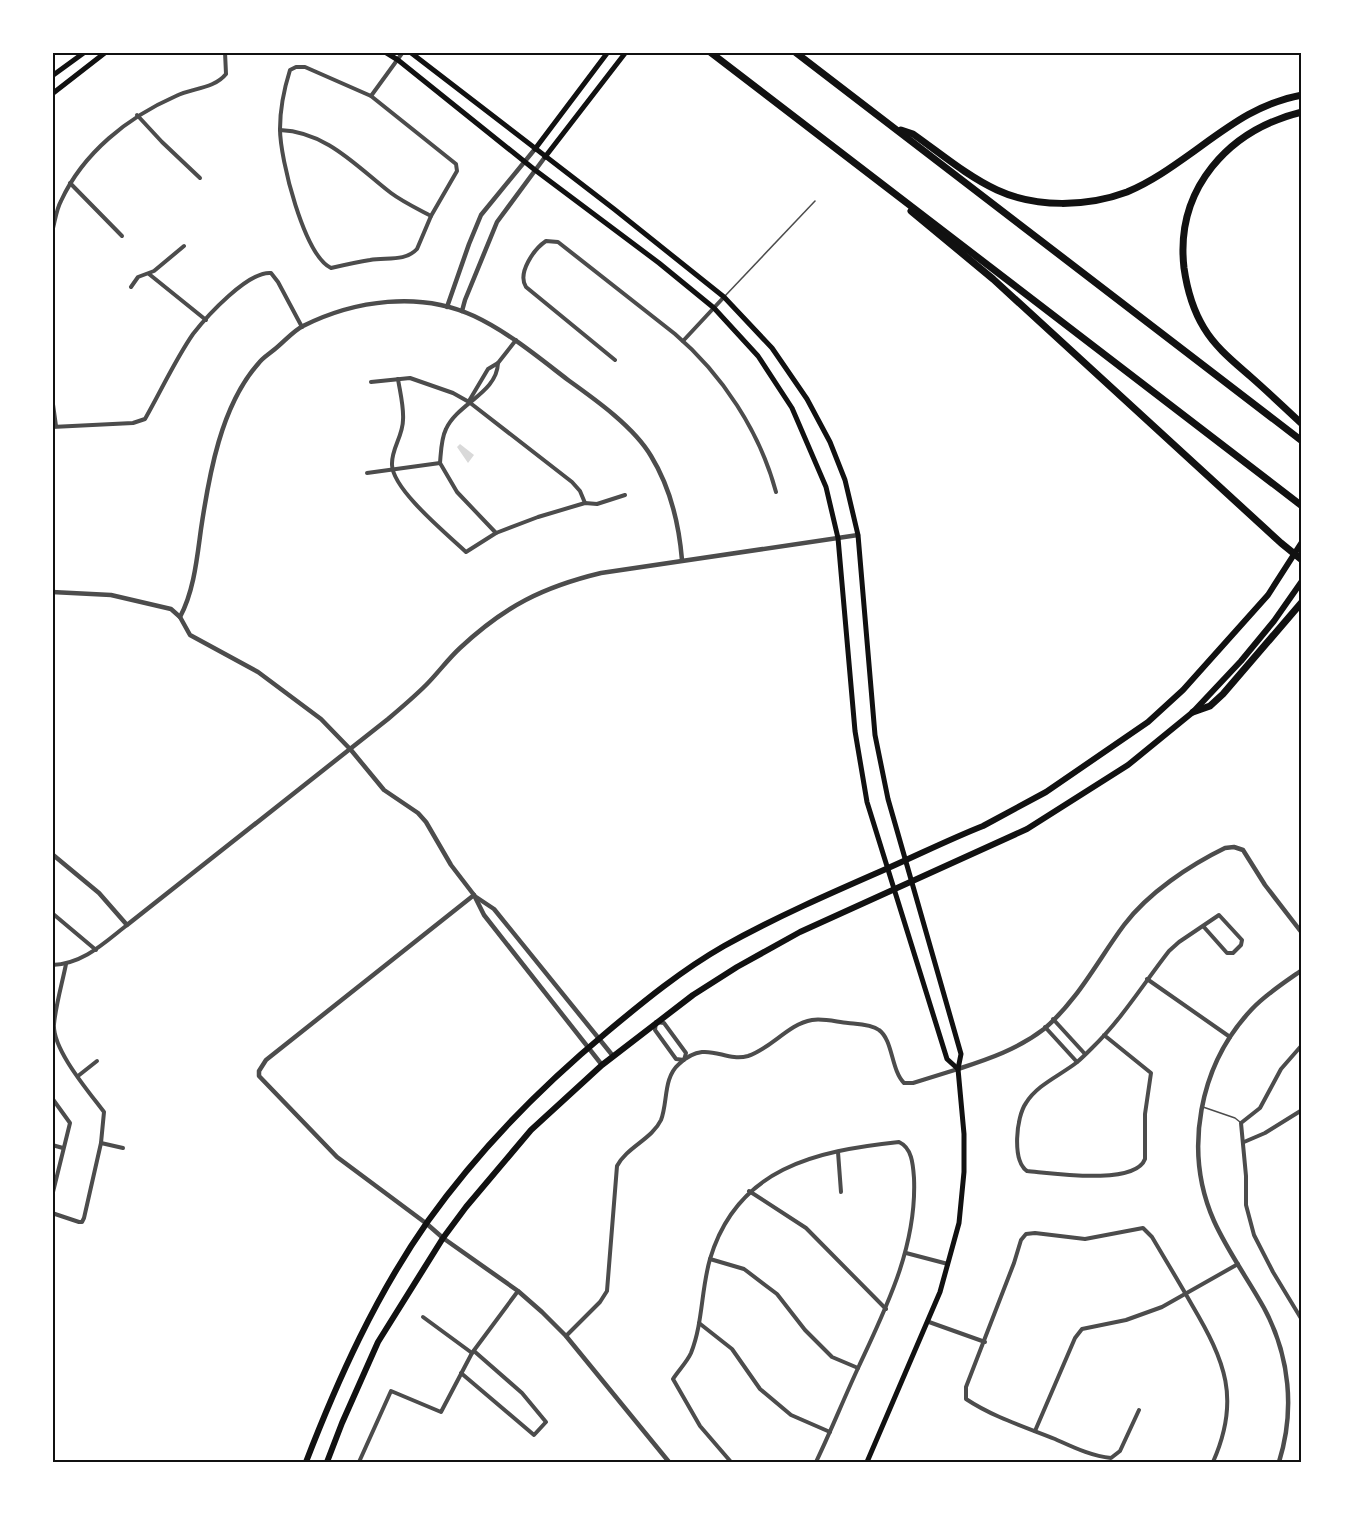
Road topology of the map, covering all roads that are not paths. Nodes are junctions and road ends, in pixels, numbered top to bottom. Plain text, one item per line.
1 (85, 52) edge
2 (225, 52) edge
3 (385, 52) edge
4 (403, 52) edge
5 (410, 52) edge
6 (608, 52) edge
7 (626, 52) edge
8 (710, 52) edge
9 (795, 52) edge
10 (105, 53) edge
11 (398, 60) junction
12 (52, 76) edge
13 (52, 94) edge
14 (1302, 95) edge
15 (371, 96) junction
16 (1302, 112) edge
17 (138, 115) junction
18 (893, 127) junction
19 (280, 130) junction
20 (535, 149) junction
21 (545, 157) junction
22 (525, 161) junction
23 (535, 170) junction
24 (200, 178) dead end
25 (70, 183) junction
26 (901, 197) junction
27 (815, 201) dead end
28 (431, 216) junction
29 (52, 232) edge
30 (122, 236) dead end
31 (184, 246) dead end
32 (149, 274) junction
33 (131, 286) dead end
34 (724, 297) junction
35 (447, 307) junction
36 (714, 308) junction
37 (462, 311) junction
38 (206, 320) junction
39 (302, 327) junction
40 (516, 340) junction
41 (683, 340) junction
42 (615, 360) dead end
43 (498, 363) junction
44 (398, 379) junction
45 (371, 382) dead end
46 (52, 397) edge
47 (469, 402) junction
48 (1302, 424) edge
49 (54, 427) edge
50 (1302, 441) edge
51 (440, 463) junction
52 (393, 469) junction
53 (367, 473) dead end
54 (776, 492) dead end
55 (626, 495) dead end
56 (585, 503) junction
57 (1302, 506) edge
58 (496, 534) junction
59 (858, 535) junction
60 (838, 538) junction
61 (1302, 542) edge
62 (1295, 551) junction
63 (682, 560) junction
64 (1302, 560) edge
65 (1302, 581) edge
66 (52, 592) edge
67 (1302, 602) edge
68 (180, 617) junction
69 (1193, 712) junction
70 (351, 750) junction
71 (52, 854) edge
72 (906, 860) junction
73 (887, 868) junction
74 (912, 881) junction
75 (894, 888) junction
76 (474, 895) junction
77 (52, 913) edge
78 (127, 925) junction
79 (1203, 926) junction
80 (1302, 933) edge
81 (96, 950) junction
82 (66, 964) junction
83 (52, 965) edge
84 (1302, 970) edge
85 (1147, 979) junction
86 (1053, 1019) junction
87 (656, 1022) junction
88 (1046, 1027) junction
89 (1104, 1035) junction
90 (1230, 1037) junction
91 (598, 1039) junction
92 (1302, 1045) edge
93 (589, 1047) junction
94 (1085, 1054) junction
95 (613, 1056) junction
96 (684, 1060) junction
97 (98, 1061) dead end
98 (1077, 1062) junction
99 (602, 1065) junction
100 (958, 1069) junction
101 (78, 1076) junction
102 (52, 1098) edge
103 (1202, 1106) junction
104 (1302, 1110) edge
105 (1241, 1123) junction
106 (1244, 1142) junction
107 (101, 1143) junction
108 (52, 1145) edge
109 (63, 1148) junction
110 (123, 1148) dead end
111 (838, 1152) junction
112 (54, 1182) edge
113 (749, 1191) junction
114 (841, 1192) dead end
115 (52, 1196) edge
116 (52, 1214) edge
117 (427, 1224) junction
118 (443, 1238) junction
119 (906, 1253) junction
120 (710, 1259) junction
121 (949, 1264) junction
122 (1238, 1264) junction
123 (518, 1291) junction
124 (1186, 1295) junction
125 (886, 1309) junction
126 (423, 1317) dead end
127 (1302, 1320) edge
128 (929, 1322) junction
129 (699, 1323) junction
130 (566, 1336) junction
131 (985, 1342) junction
132 (473, 1352) junction
133 (858, 1368) junction
134 (461, 1373) junction
135 (1139, 1410) dead end
136 (1035, 1431) junction
137 (830, 1432) junction
138 (306, 1462) edge
139 (327, 1462) edge
140 (359, 1462) edge
141 (669, 1462) edge
142 (731, 1462) edge
143 (816, 1462) edge
144 (867, 1462) edge
145 (1213, 1462) edge
146 (1280, 1462) edge

1 - 12 main road
2 - 17 street
3 - 11 main road
4 - 11 street
5 - 20 main road
6 - 20 main road
7 - 21 main road
8 - 26 highway
9 - 18 highway
10 - 13 main road
11 - 15 street
11 - 22 main road
14 - 18 highway
15 - 19 street
15 - 28 street
16 - 48 highway
17 - 24 street
17 - 25 street
18 - 50 highway
19 - 28 street
19 - 28 street
20 - 21 main road
20 - 22 street
21 - 23 street
21 - 34 main road
22 - 23 main road
22 - 35 street
23 - 36 main road
23 - 37 street
25 - 29 street
25 - 30 street
26 - 57 highway
26 - 62 highway
27 - 34 lane
31 - 32 street
32 - 33 street
32 - 38 street
34 - 36 street
34 - 59 main road
35 - 37 street
35 - 39 street
36 - 41 street
36 - 60 main road
37 - 40 street
38 - 39 street
38 - 49 street
39 - 68 street
40 - 43 street
40 - 63 street
41 - 42 street
41 - 54 street
43 - 47 street
43 - 47 street
44 - 45 street
44 - 47 street
44 - 52 street
46 - 49 street
47 - 51 street
47 - 56 street
51 - 52 street
51 - 58 street
52 - 53 street
52 - 58 street
55 - 56 street
56 - 58 street
59 - 60 street
59 - 72 main road
60 - 63 street
60 - 73 main road
61 - 62 main road
62 - 64 highway
62 - 72 main road
63 - 70 street
65 - 69 main road
66 - 68 street
67 - 69 highway
68 - 70 street
69 - 74 main road
70 - 76 street
70 - 78 street
71 - 78 street
72 - 73 main road
72 - 74 main road
73 - 75 main road
73 - 91 main road
74 - 75 main road
74 - 100 main road
75 - 87 main road
75 - 100 main road
76 - 91 street
76 - 93 street
76 - 117 street
77 - 81 street
78 - 81 street
79 - 79 street
79 - 85 street
80 - 86 street
81 - 82 street
82 - 83 street
82 - 101 street
84 - 90 street
85 - 89 street
85 - 90 street
86 - 88 street
86 - 94 street
87 - 95 main road
87 - 96 street
87 - 96 street
88 - 98 street
88 - 100 street
89 - 94 street
89 - 98 street
90 - 103 street
91 - 93 main road
91 - 95 street
92 - 105 street
93 - 99 street
93 - 117 main road
94 - 98 street
95 - 99 main road
96 - 100 street
96 - 130 street
97 - 101 street
99 - 118 main road
100 - 121 main road
101 - 107 street
102 - 109 street
103 - 105 lane
103 - 122 street
104 - 106 street
105 - 106 street
106 - 127 street
107 - 110 street
107 - 116 street
108 - 109 street
109 - 112 street
111 - 113 street
111 - 114 street
111 - 119 street
112 - 115 street
113 - 120 street
113 - 125 street
117 - 118 street
117 - 138 main road
118 - 123 street
118 - 139 main road
119 - 121 street
119 - 125 street
120 - 129 street
120 - 133 street
121 - 128 main road
122 - 124 street
122 - 146 street
123 - 130 street
123 - 132 street
124 - 131 street
124 - 136 street
124 - 145 street
125 - 133 street
126 - 132 street
128 - 131 street
128 - 144 main road
129 - 137 street
129 - 142 street
130 - 141 street
131 - 136 street
132 - 134 street
132 - 134 street
133 - 137 street
134 - 140 street
135 - 136 street
137 - 143 street

